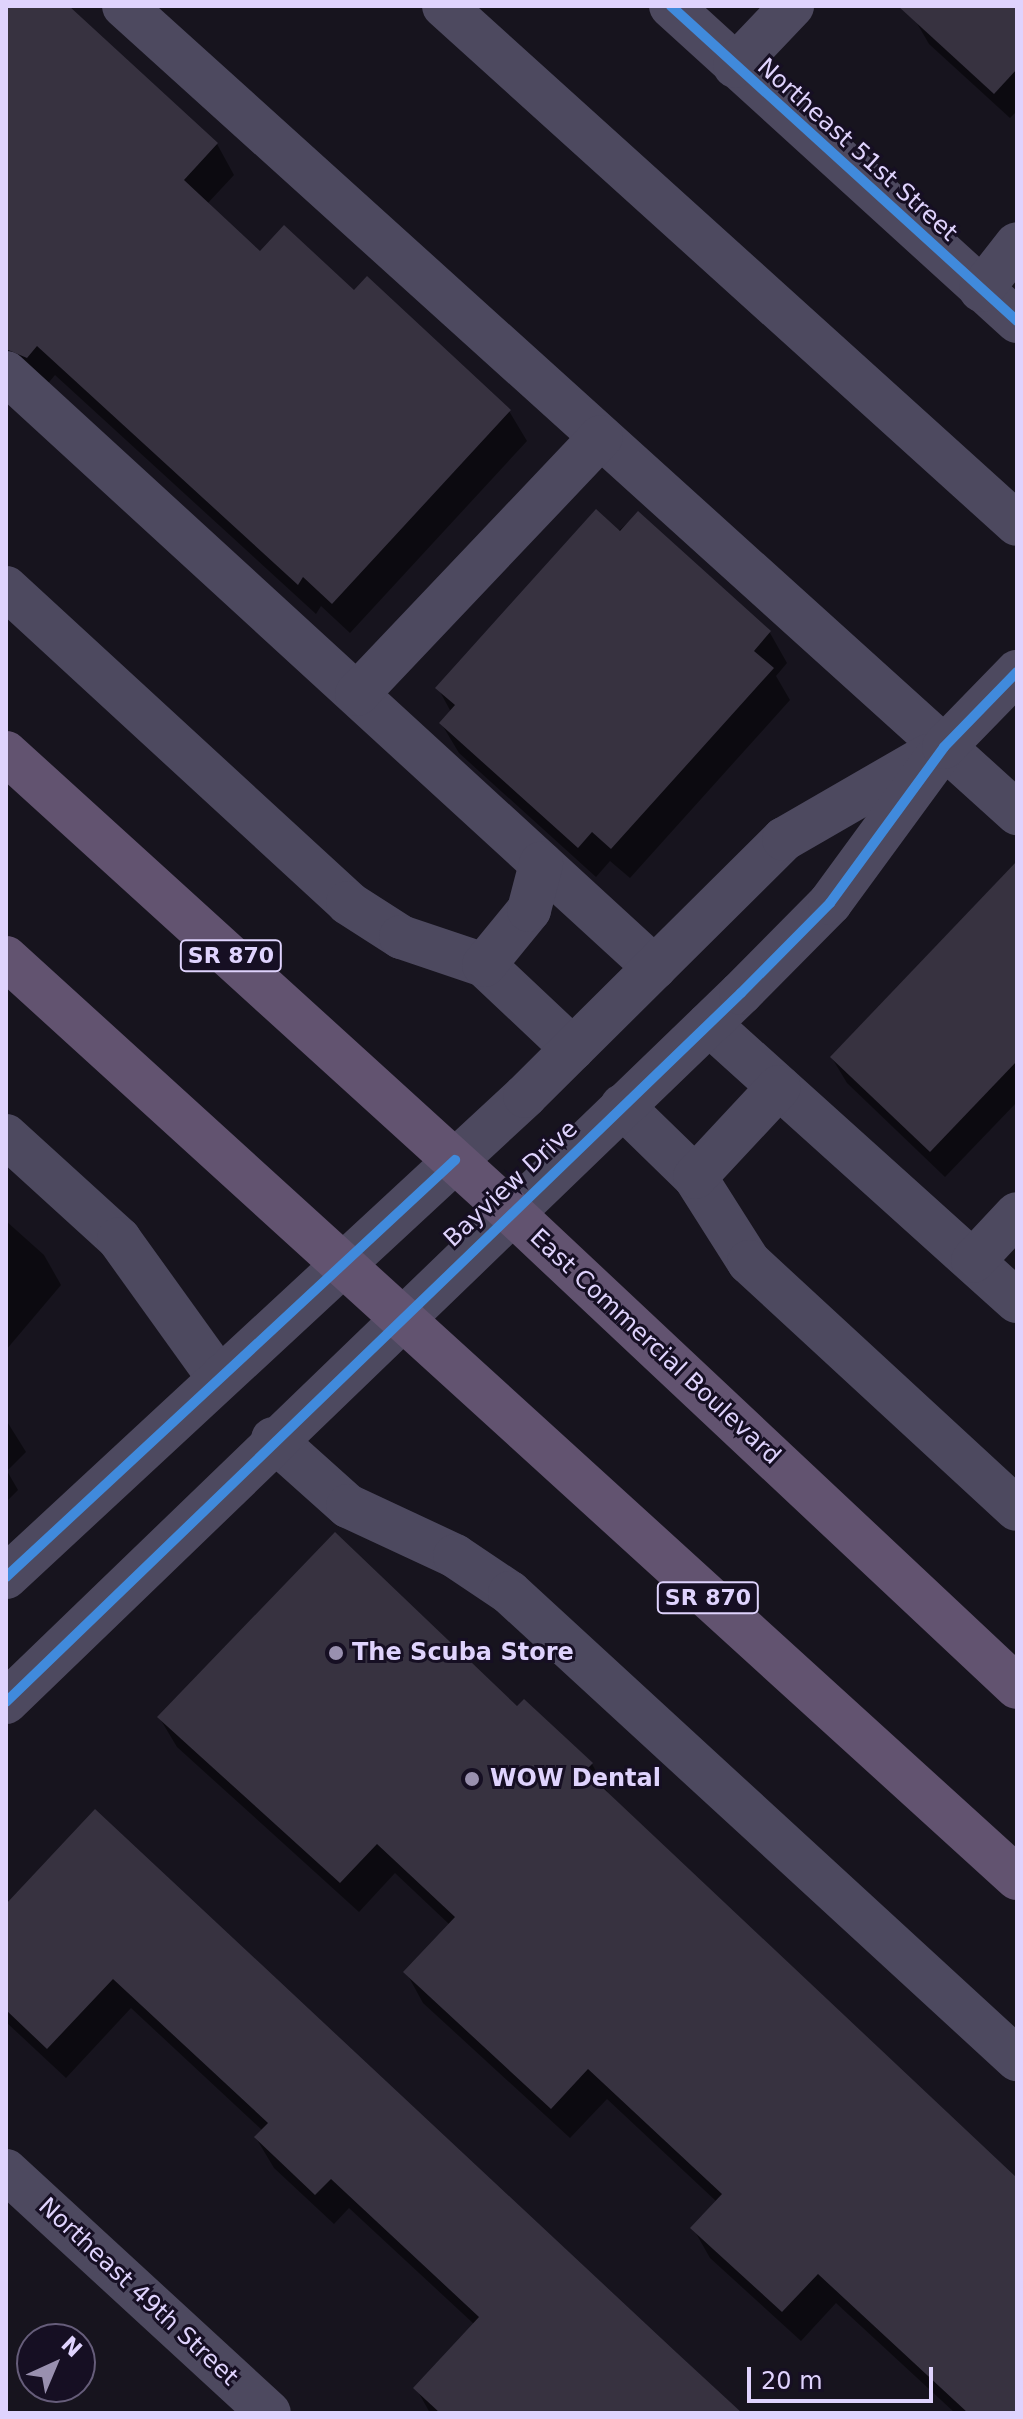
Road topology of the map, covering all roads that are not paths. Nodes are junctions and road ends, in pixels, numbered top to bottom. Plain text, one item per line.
1 (124, 6) edge
2 (444, 6) edge
3 (671, 6) edge
4 (792, 6) edge
5 (735, 66) junction
6 (1017, 244) edge
7 (981, 290) junction
8 (1017, 321) edge
9 (6, 373) edge
10 (601, 437) junction
11 (1017, 524) edge
12 (6, 588) edge
13 (1017, 672) edge
14 (357, 694) junction
15 (944, 747) junction
16 (6, 753) edge
17 (1017, 813) edge
18 (541, 864) junction
19 (6, 958) edge
20 (484, 965) junction
21 (655, 968) junction
22 (709, 1024) junction
23 (573, 1049) junction
24 (779, 1087) junction
25 (622, 1106) junction
26 (6, 1136) edge
27 (455, 1160) junction
28 (695, 1177) junction
29 (511, 1212) junction
30 (1017, 1214) edge
31 (973, 1261) junction
32 (341, 1265) junction
33 (1017, 1301) edge
34 (399, 1317) junction
35 (219, 1378) junction
36 (273, 1439) junction
37 (1017, 1509) edge
38 (6, 1577) edge
39 (1017, 1687) edge
40 (6, 1702) edge
41 (1017, 1878) edge
42 (1017, 2059) edge
43 (6, 2171) edge
44 (269, 2413) edge

1 - 10 street
2 - 11 street
3 - 5 street, Northeast 51st Street
4 - 5 street
5 - 7 street, Northeast 51st Street
6 - 7 street
7 - 8 street, Northeast 51st Street
9 - 14 street
10 - 14 street
10 - 15 street
12 - 20 street
13 - 15 street, Bayview Drive
14 - 18 street
15 - 17 street
15 - 21 street, Bayview Drive
15 - 22 street, Bayview Drive
16 - 27 main road, East Commercial Boulevard / SR 870
18 - 20 street
18 - 21 street
19 - 32 main road, SR 870
20 - 23 street
21 - 23 street, Bayview Drive
22 - 24 street
22 - 25 street, Bayview Drive
23 - 27 street, Bayview Drive
24 - 28 street
24 - 31 street
25 - 28 street
25 - 29 street, Bayview Drive
26 - 35 street
27 - 29 main road, East Commercial Boulevard / SR 870
27 - 32 street, Bayview Drive
28 - 37 street
29 - 34 street, Bayview Drive
29 - 39 main road, East Commercial Boulevard / SR 870
30 - 31 street
31 - 33 street
32 - 34 main road, SR 870
32 - 35 street, Bayview Drive
34 - 36 street, Bayview Drive
34 - 41 main road, SR 870
35 - 38 street, Bayview Drive
36 - 40 street, Bayview Drive
36 - 42 street
43 - 44 street, Northeast 49th Street

